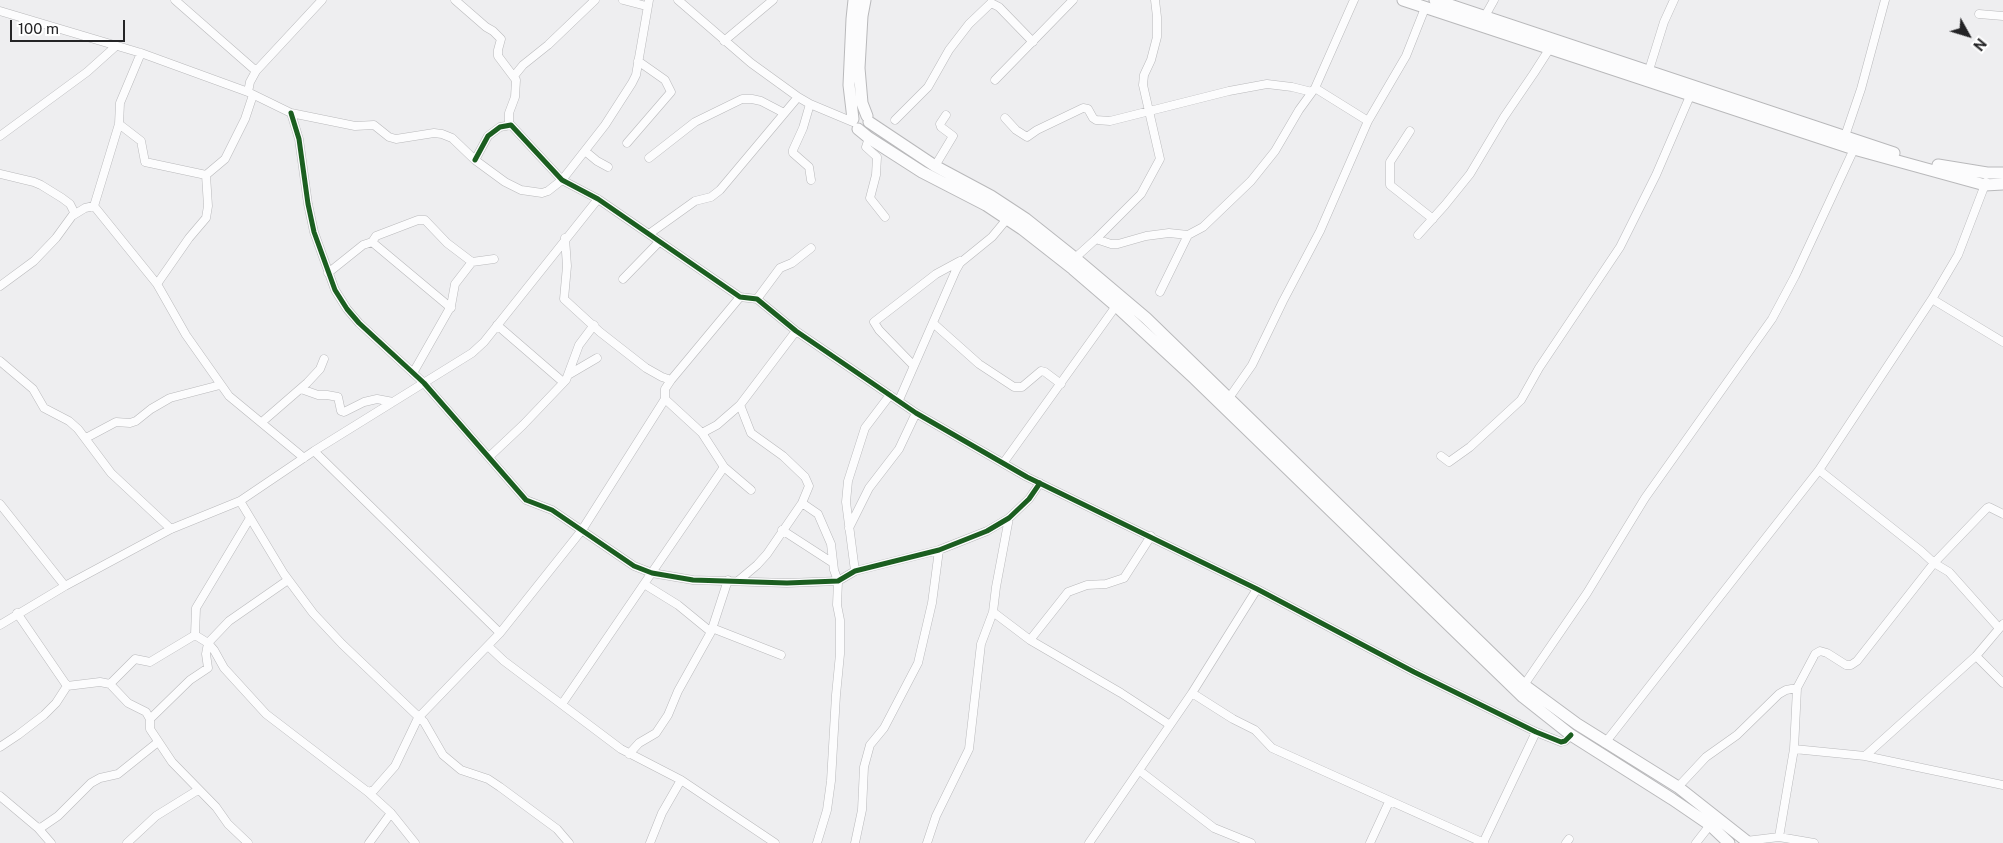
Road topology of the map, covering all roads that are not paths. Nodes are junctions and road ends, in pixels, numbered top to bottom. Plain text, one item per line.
1 (175, 0) edge
2 (322, 0) edge
3 (455, 0) edge
4 (595, 0) edge
5 (623, 0) edge
6 (678, 0) edge
7 (773, 0) edge
8 (854, 0) edge
9 (865, 0) edge
10 (1073, 0) edge
11 (1155, 0) edge
12 (1354, 0) edge
13 (1403, 0) edge
14 (1435, 0) edge
15 (1494, 0) edge
16 (1674, 0) edge
17 (1885, 0) edge
18 (648, 3) edge
19 (184, 4) edge
20 (1425, 8) junction
21 (0, 11) edge
22 (1979, 14) dead end
23 (1485, 16) junction
24 (2003, 16) edge
25 (724, 41) junction
26 (1033, 42) junction
27 (116, 46) junction
28 (1550, 48) junction
29 (141, 53) junction
30 (638, 61) junction
31 (1649, 70) junction
32 (256, 72) junction
33 (514, 76) junction
34 (995, 80) dead end
35 (1314, 90) junction
36 (251, 93) junction
37 (1690, 96) junction
38 (798, 97) junction
39 (810, 104) junction
40 (1149, 110) junction
41 (291, 113) junction
42 (784, 113) junction
43 (946, 115) dead end
44 (1005, 118) dead end
45 (868, 119) junction
46 (895, 120) dead end
47 (1368, 120) junction
48 (854, 123) junction
49 (119, 124) junction
50 (509, 124) junction
51 (1410, 131) dead end
52 (0, 136) edge
53 (1845, 136) junction
54 (869, 138) junction
55 (627, 143) dead end
56 (1854, 149) junction
57 (585, 151) junction
58 (649, 158) dead end
59 (475, 160) junction
60 (935, 166) junction
61 (608, 167) dead end
62 (2003, 173) edge
63 (0, 174) edge
64 (206, 175) junction
65 (1986, 179) junction
66 (562, 180) junction
67 (811, 180) dead end
68 (2003, 184) edge
69 (598, 199) junction
70 (70, 204) junction
71 (94, 206) junction
72 (85, 208) junction
73 (75, 214) junction
74 (885, 217) dead end
75 (1007, 219) junction
76 (1432, 219) junction
77 (648, 234) junction
78 (1188, 235) junction
79 (1418, 235) dead end
80 (565, 238) junction
81 (1096, 239) junction
82 (372, 242) junction
83 (659, 242) junction
84 (812, 248) dead end
85 (1075, 258) junction
86 (494, 259) dead end
87 (472, 262) junction
88 (960, 263) junction
89 (328, 273) junction
90 (624, 279) dead end
91 (158, 284) junction
92 (0, 286) edge
93 (1160, 292) dead end
94 (740, 297) junction
95 (1932, 299) junction
96 (757, 300) junction
97 (1116, 306) junction
98 (451, 308) junction
99 (933, 323) junction
100 (497, 325) junction
101 (594, 325) junction
102 (796, 331) junction
103 (2003, 342) edge
104 (597, 358) dead end
105 (324, 359) dead end
106 (0, 361) edge
107 (913, 365) junction
108 (413, 373) junction
109 (568, 375) junction
110 (671, 380) junction
111 (563, 382) junction
112 (424, 383) junction
113 (1061, 384) junction
114 (220, 385) junction
115 (301, 389) junction
116 (890, 395) junction
117 (665, 398) junction
118 (1229, 398) junction
119 (899, 400) junction
120 (393, 402) junction
121 (740, 405) junction
122 (916, 412) junction
123 (262, 422) junction
124 (702, 433) junction
125 (86, 438) junction
126 (314, 451) junction
127 (1441, 456) dead end
128 (489, 457) junction
129 (304, 458) junction
130 (1004, 462) junction
131 (724, 467) junction
132 (1819, 470) junction
133 (1040, 483) junction
134 (751, 490) dead end
135 (240, 501) junction
136 (802, 503) junction
137 (0, 504) edge
138 (2003, 514) edge
139 (250, 518) junction
140 (1009, 518) junction
141 (171, 529) junction
142 (582, 530) junction
143 (782, 530) junction
144 (849, 530) junction
145 (1151, 536) junction
146 (939, 550) junction
147 (833, 563) junction
148 (1934, 563) junction
149 (855, 572) junction
150 (652, 573) junction
151 (288, 580) junction
152 (728, 580) junction
153 (738, 580) junction
154 (838, 581) junction
155 (644, 584) junction
156 (65, 586) junction
157 (1257, 589) junction
158 (993, 612) junction
159 (17, 613) junction
160 (0, 625) edge
161 (2001, 626) edge
162 (711, 630) junction
163 (500, 633) junction
164 (195, 634) junction
165 (1030, 640) junction
166 (208, 643) junction
167 (488, 646) junction
168 (781, 655) dead end
169 (1976, 656) junction
170 (2003, 683) edge
171 (110, 684) junction
172 (1524, 685) junction
173 (67, 686) junction
174 (1797, 688) junction
175 (1192, 694) junction
176 (562, 704) junction
177 (418, 718) junction
178 (150, 719) junction
179 (1170, 725) junction
180 (1536, 732) junction
181 (1571, 735) junction
182 (158, 742) junction
183 (1605, 743) junction
184 (0, 747) edge
185 (1794, 749) junction
186 (629, 754) junction
187 (1864, 756) junction
188 (1140, 771) junction
189 (681, 780) junction
190 (2003, 785) edge
191 (1678, 787) junction
192 (198, 790) junction
193 (368, 792) junction
194 (0, 796) edge
195 (1389, 802) junction
196 (391, 813) junction
197 (1710, 825) junction
198 (38, 828) junction
199 (1779, 837) junction
200 (1747, 842) edge
201 (51, 843) edge
202 (127, 843) edge
203 (248, 843) edge
204 (369, 843) edge
205 (415, 843) edge
206 (569, 843) edge
207 (650, 843) edge
208 (775, 843) edge
209 (817, 843) edge
210 (855, 843) edge
211 (926, 843) edge
212 (1089, 843) edge
213 (1250, 843) edge
214 (1370, 843) edge
215 (1484, 843) edge
216 (1696, 843) edge
217 (1729, 843) edge
218 (1814, 843) edge

1 - 19 street
2 - 32 street
3 - 33 street
4 - 33 street
5 - 18 street
6 - 25 street
7 - 25 street
8 - 48 street
9 - 45 street
10 - 26 street
11 - 40 street
12 - 35 street
13 - 20 street
14 - 23 street
15 - 23 street
16 - 31 street
17 - 53 street
18 - 30 street
19 - 32 street
20 - 28 street
20 - 47 street
21 - 27 street
22 - 24 street
23 - 31 street
25 - 38 street
26 - 34 street
26 - 46 street
27 - 29 street
27 - 52 street
28 - 37 street
28 - 76 street
29 - 36 street
29 - 49 street
30 - 55 street
30 - 57 street
31 - 53 street
32 - 36 street
33 - 50 street
35 - 40 street
35 - 47 street
35 - 78 street
36 - 41 street
36 - 64 street
37 - 56 street
37 - 127 street
38 - 39 street
38 - 42 street
39 - 48 street
39 - 67 street
40 - 44 street
40 - 81 street
41 - 59 street
41 - 89 street
42 - 58 street
42 - 77 street
43 - 60 street
45 - 48 street
45 - 60 street
47 - 118 street
48 - 54 street
49 - 64 street
49 - 71 street
50 - 59 street
50 - 66 street
51 - 76 street
53 - 65 street
54 - 74 street
54 - 75 street
56 - 65 street
56 - 172 street
57 - 61 street
57 - 66 street
59 - 66 street
60 - 85 street
62 - 65 street
63 - 70 street
64 - 91 street
65 - 68 street
65 - 95 street
66 - 69 street
69 - 77 street
69 - 80 street
70 - 72 street
70 - 73 street
71 - 72 street
71 - 91 street
72 - 73 street
73 - 92 street
75 - 88 street
75 - 97 street
76 - 79 street
77 - 83 street
78 - 81 street
78 - 93 street
80 - 100 street
80 - 101 street
81 - 85 street
82 - 87 street
82 - 89 street
82 - 98 street
83 - 90 street
83 - 94 street
84 - 96 street
85 - 118 street
86 - 87 street
87 - 98 street
88 - 99 street
88 - 107 street
89 - 108 street
91 - 114 street
94 - 96 street
94 - 110 street
95 - 103 street
95 - 132 street
96 - 102 street
97 - 113 street
97 - 181 street
98 - 108 street
99 - 107 street
99 - 113 street
100 - 111 street
100 - 112 street
101 - 109 street
101 - 110 street
102 - 116 street
102 - 121 street
104 - 109 street
105 - 115 street
106 - 125 street
107 - 119 street
108 - 112 street
109 - 111 street
110 - 117 street
111 - 128 street
112 - 120 street
112 - 128 street
113 - 130 street
114 - 123 street
114 - 125 street
115 - 120 street
115 - 123 street
116 - 119 street
116 - 144 street
117 - 124 street
117 - 142 street
118 - 172 street
119 - 122 street
120 - 126 street
121 - 124 street
121 - 136 street
122 - 130 street
122 - 144 street
123 - 129 street
124 - 131 street
125 - 141 street
126 - 129 street
126 - 163 street
128 - 142 street
129 - 135 street
130 - 133 street
131 - 134 street
131 - 150 street
132 - 148 street
132 - 183 street
133 - 140 street
133 - 145 street
135 - 139 street
135 - 141 street
136 - 143 street
136 - 147 street
137 - 156 street
138 - 148 street
139 - 151 street
139 - 164 street
140 - 146 street
140 - 158 street
141 - 156 street
142 - 150 street
142 - 163 street
143 - 147 street
143 - 153 street
144 - 149 street
145 - 157 street
145 - 165 street
146 - 149 street
146 - 210 street
147 - 154 street
148 - 161 street
148 - 174 street
149 - 154 street
150 - 152 street
150 - 155 street
151 - 166 street
151 - 177 street
152 - 153 street
152 - 162 street
153 - 154 street
154 - 209 street
155 - 162 street
155 - 176 street
156 - 159 street
157 - 175 street
157 - 180 street
158 - 165 street
158 - 211 street
159 - 160 street
159 - 173 street
161 - 169 street
162 - 168 street
162 - 186 street
163 - 167 street
164 - 166 street
164 - 171 street
165 - 179 street
166 - 178 street
166 - 193 street
167 - 176 street
167 - 177 street
169 - 170 street
169 - 187 street
171 - 173 street
171 - 178 street
172 - 183 street
173 - 184 street
174 - 185 street
174 - 191 street
175 - 179 street
175 - 195 street
176 - 186 street
177 - 193 street
177 - 206 street
178 - 182 street
179 - 188 street
180 - 181 street
180 - 215 street
181 - 197 street
182 - 192 street
182 - 198 street
183 - 191 street
185 - 187 street
185 - 199 street
186 - 189 street
187 - 190 street
188 - 212 street
188 - 213 street
189 - 207 street
189 - 208 street
191 - 200 street
192 - 202 street
192 - 203 street
193 - 196 street
194 - 198 street
195 - 214 street
195 - 215 street
196 - 204 street
196 - 205 street
197 - 216 street
197 - 217 street
198 - 201 street
199 - 200 street
199 - 218 street

